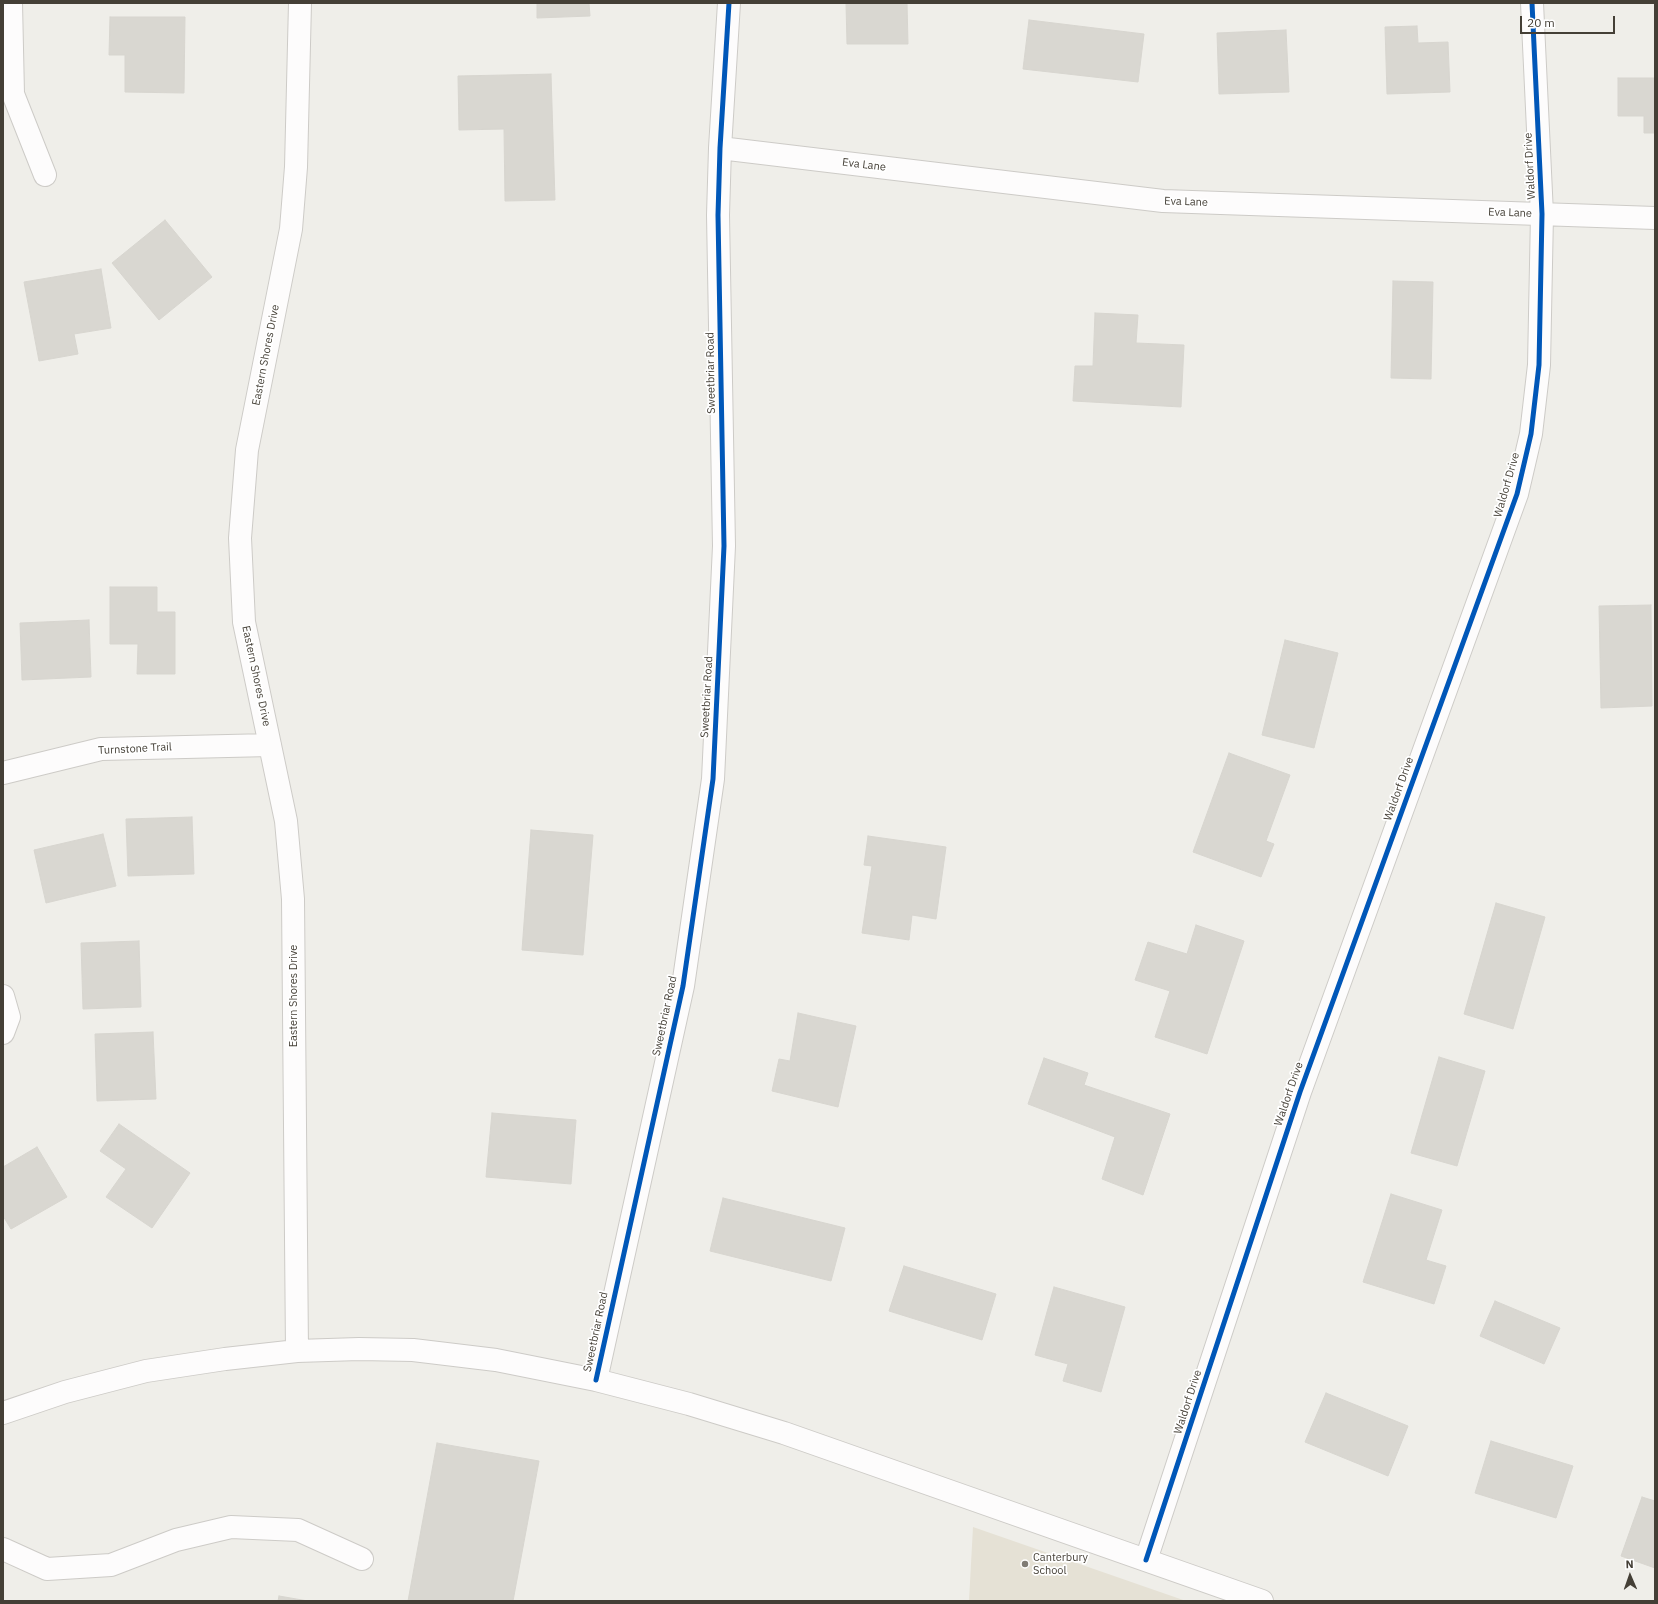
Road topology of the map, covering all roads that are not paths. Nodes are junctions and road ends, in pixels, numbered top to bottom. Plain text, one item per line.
1 (10, 3) edge
2 (300, 3) edge
3 (729, 3) edge
4 (1532, 3) edge
5 (720, 148) junction
6 (45, 175) dead end
7 (1542, 214) junction
8 (1655, 218) edge
9 (270, 745) junction
10 (3, 773) edge
11 (3, 996) edge
12 (3, 1033) edge
13 (297, 1352) junction
14 (596, 1380) junction
15 (3, 1413) edge
16 (3, 1549) edge
17 (362, 1559) dead end
18 (1146, 1560) junction
19 (1262, 1601) edge

1 - 6 street
2 - 9 street, Eastern Shores Drive
3 - 5 street, Sweetbriar Road
4 - 7 street, Waldorf Drive
5 - 7 street, Eva Lane
5 - 14 street, Sweetbriar Road
7 - 8 street, Eva Lane
7 - 18 street, Waldorf Drive
9 - 10 street, Turnstone Trail
9 - 13 street, Eastern Shores Drive
11 - 12 street
13 - 14 street
13 - 15 street
14 - 18 street
16 - 17 street
18 - 19 street

